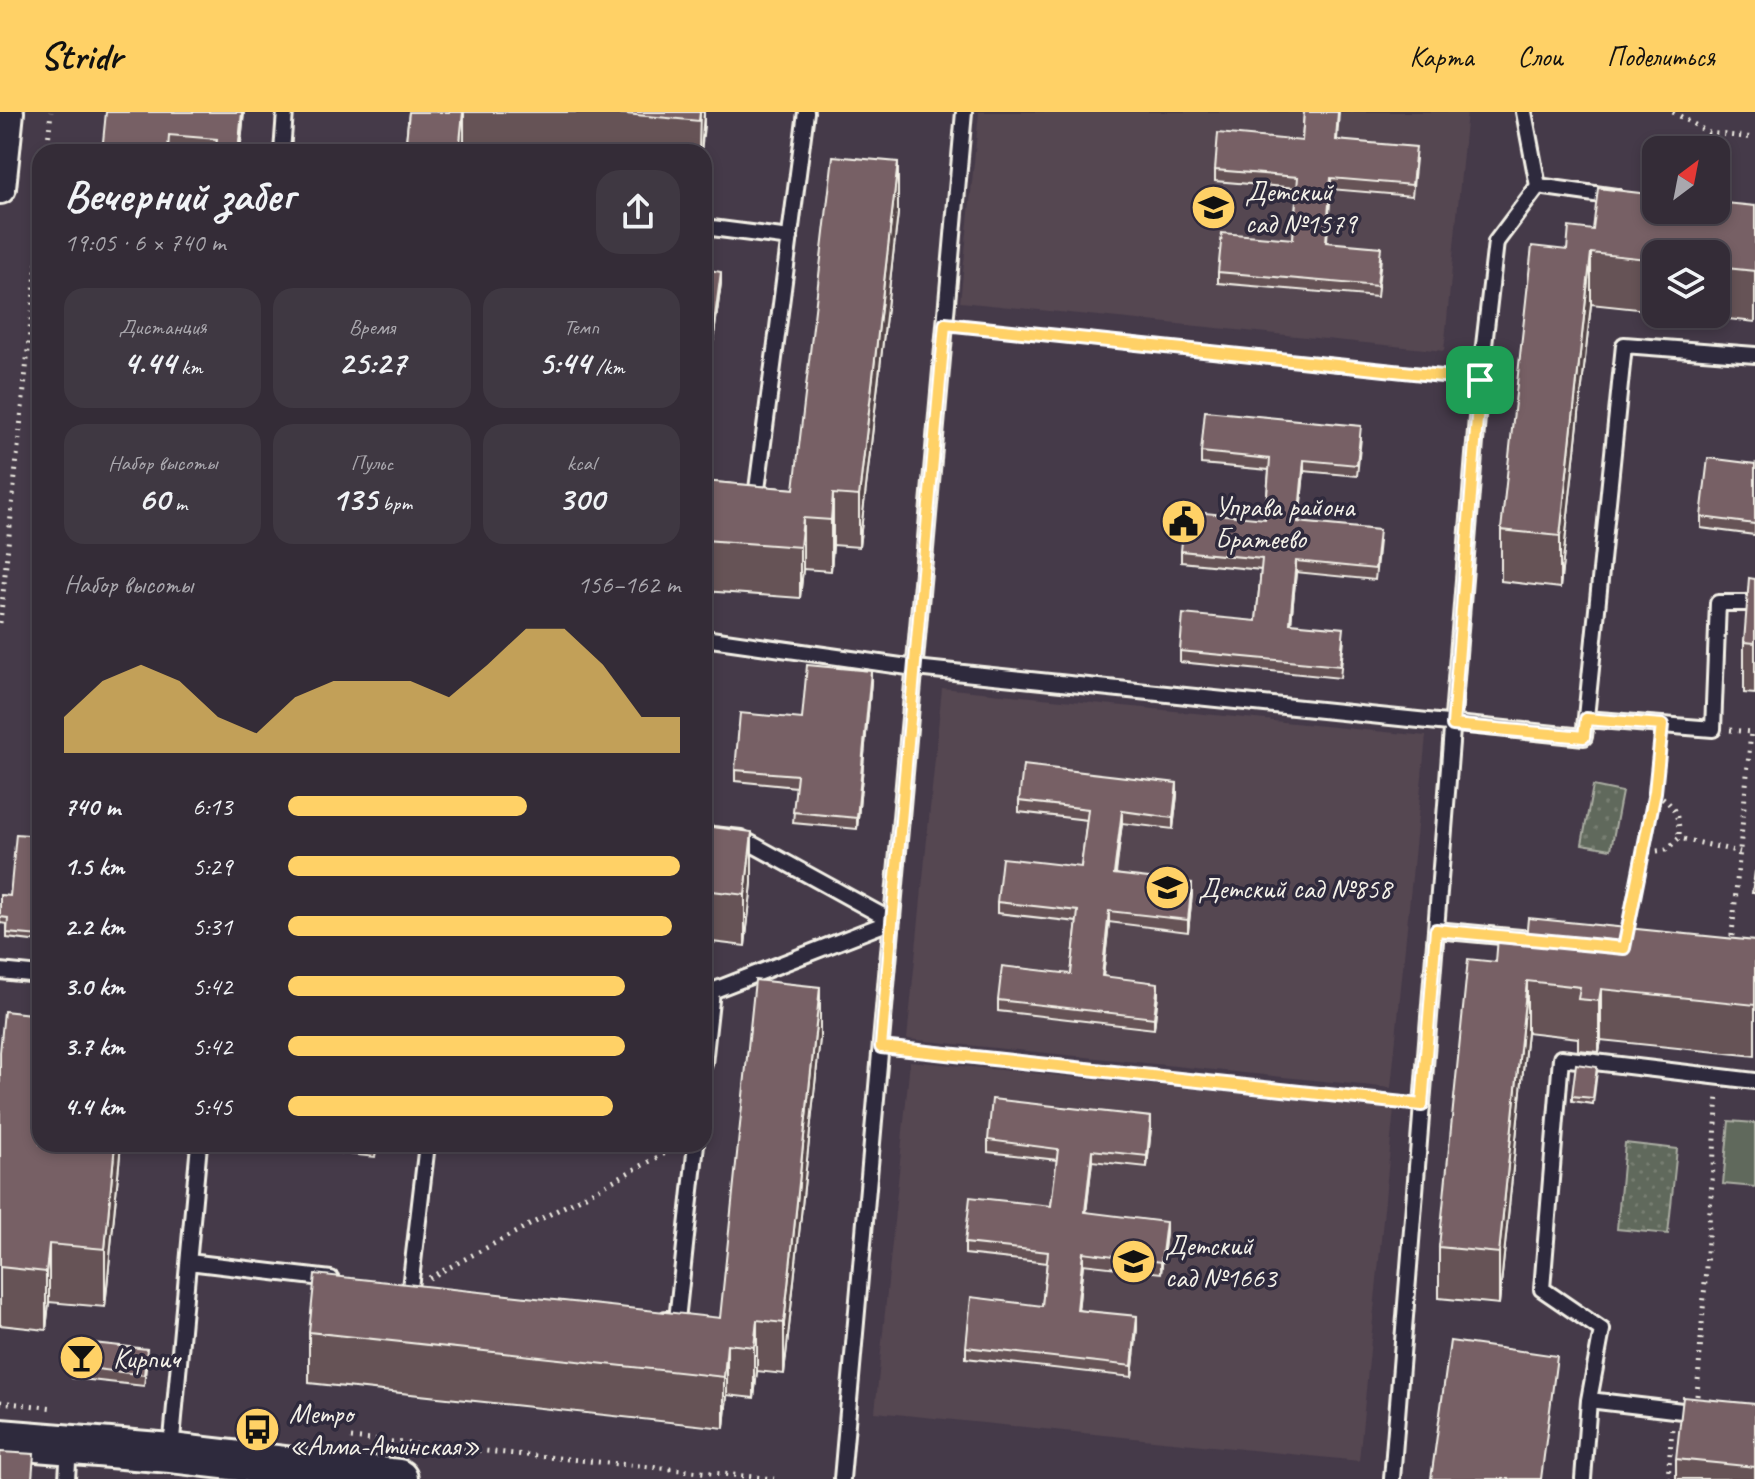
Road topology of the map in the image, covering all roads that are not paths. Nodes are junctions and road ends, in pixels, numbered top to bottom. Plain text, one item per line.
1 (8, 112) edge
2 (285, 112) edge
3 (806, 112) edge
4 (964, 112) edge
5 (1524, 112) edge
6 (283, 144) edge
7 (1538, 186) junction
8 (0, 188) edge
9 (1626, 199) edge
10 (712, 228) edge
11 (790, 238) junction
12 (1755, 355) edge
13 (730, 494) edge
14 (1755, 603) edge
15 (712, 639) edge
16 (915, 668) junction
17 (1586, 719) junction
18 (1453, 725) junction
19 (712, 835) edge
20 (892, 921) junction
21 (1436, 930) junction
22 (1561, 942) edge
23 (0, 971) edge
24 (32, 974) edge
25 (712, 989) edge
26 (1755, 1081) edge
27 (198, 1152) edge
28 (426, 1152) edge
29 (695, 1152) edge
30 (189, 1262) junction
31 (347, 1280) edge
32 (395, 1286) edge
33 (410, 1288) junction
34 (426, 1290) edge
35 (646, 1316) edge
36 (1589, 1400) junction
37 (1703, 1414) edge
38 (0, 1439) edge
39 (65, 1444) edge
40 (171, 1453) junction
41 (398, 1479) edge
42 (842, 1479) edge
43 (1392, 1479) edge
44 (1583, 1479) edge

1 - 8 street
2 - 6 lane
3 - 11 lane
4 - 16 lane
5 - 7 lane
7 - 9 lane
7 - 18 lane
10 - 11 lane
11 - 13 lane
12 - 17 lane
14 - 17 lane
15 - 16 lane
16 - 18 lane
16 - 20 lane
17 - 18 lane
18 - 21 lane
19 - 20 lane
20 - 25 lane
20 - 42 lane
21 - 22 lane
21 - 43 lane
23 - 24 lane
26 - 36 lane
27 - 30 lane
28 - 33 lane
29 - 35 lane
30 - 31 lane
30 - 40 lane
32 - 33 lane
33 - 34 lane
36 - 37 lane
36 - 44 lane
38 - 39 street
39 - 40 street
40 - 41 street

